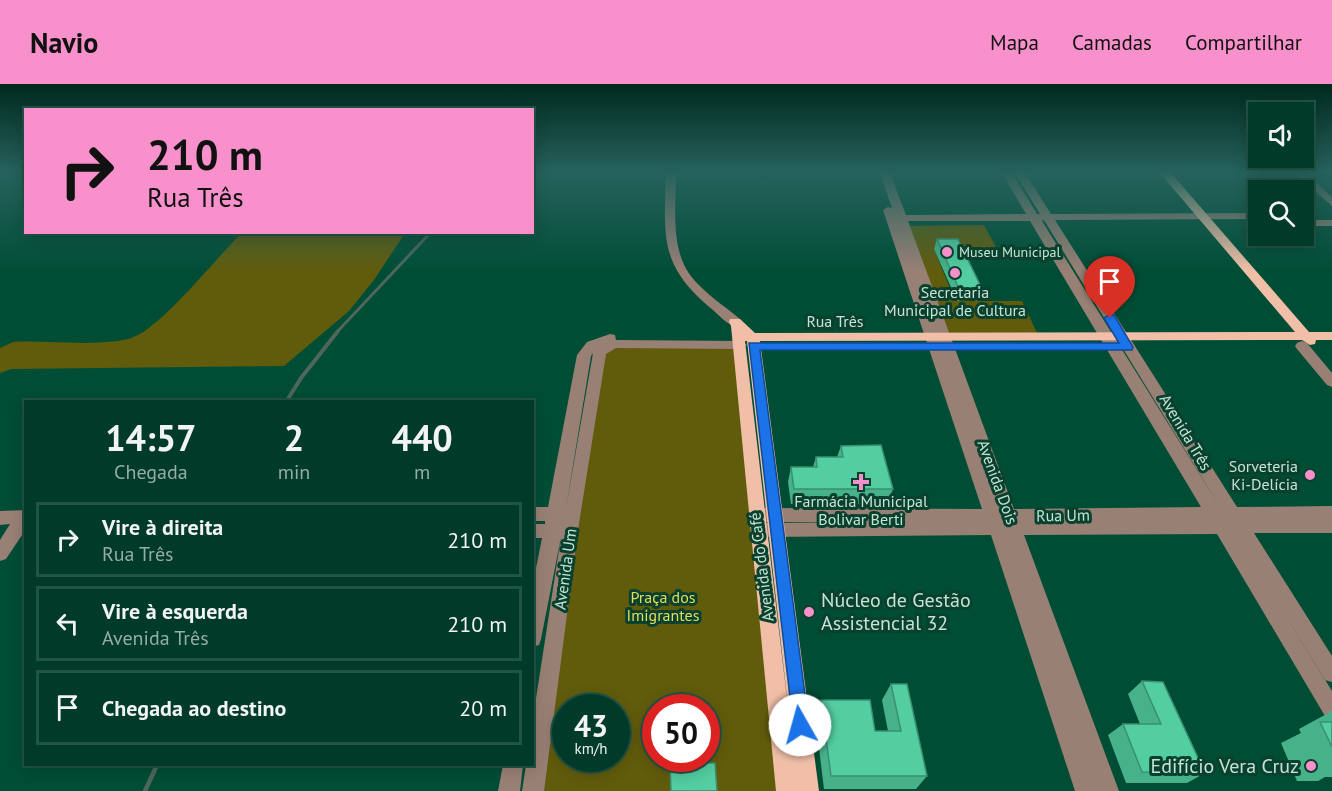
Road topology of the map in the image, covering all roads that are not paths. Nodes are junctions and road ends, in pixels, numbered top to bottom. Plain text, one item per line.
1 (671, 206) edge
2 (890, 206) edge
3 (894, 206) edge
4 (1032, 206) edge
5 (1036, 206) edge
6 (1189, 206) edge
7 (1314, 216) edge
8 (1332, 216) edge
9 (1248, 219) edge
10 (1201, 220) junction
11 (1043, 221) junction
12 (898, 222) junction
13 (1314, 223) edge
14 (1332, 223) edge
15 (1332, 336) edge
16 (744, 338) junction
17 (1304, 341) junction
18 (1117, 342) junction
19 (940, 343) junction
20 (1332, 346) edge
21 (597, 347) junction
22 (1332, 366) edge
23 (1332, 382) edge
24 (1332, 513) edge
25 (534, 515) edge
26 (0, 518) edge
27 (1227, 520) junction
28 (552, 522) junction
29 (571, 522) junction
30 (767, 522) junction
31 (993, 523) junction
32 (1012, 523) junction
33 (1332, 526) edge
34 (18, 527) edge
35 (534, 530) edge
36 (0, 554) edge
37 (534, 627) edge
38 (1332, 673) edge
39 (1332, 709) edge
40 (538, 717) edge
41 (513, 766) edge
42 (509, 791) edge
43 (533, 791) edge
44 (787, 791) edge
45 (808, 791) edge
46 (1086, 791) edge
47 (1108, 791) edge

1 - 16 street
2 - 12 street, Avenida Dois
3 - 12 street, Avenida Dois
4 - 11 street, Avenida Três
5 - 11 street, Avenida Três
6 - 10 main road
7 - 8 street
9 - 10 street
10 - 11 street
10 - 17 main road
11 - 12 street
11 - 18 street, Avenida Três
12 - 19 street, Avenida Dois
13 - 14 street
15 - 17 main road, Rua Três
16 - 19 main road, Rua Três
16 - 21 street, Rua Três
16 - 30 main road, Avenida do Café
17 - 18 main road, Rua Três
17 - 20 main road, Rua Três
17 - 22 street
17 - 23 street
18 - 19 main road, Rua Três
18 - 27 street, Avenida Três
19 - 31 street, Avenida Dois
19 - 32 street, Avenida Dois
21 - 28 street, Avenida Um
21 - 29 street, Avenida Um
24 - 27 street, Rua Um
25 - 28 street
26 - 34 street
27 - 32 street, Rua Um
27 - 33 street, Rua Um
27 - 38 street, Avenida Três
27 - 39 street, Avenida Três
28 - 29 street
28 - 35 street
28 - 37 street, Avenida Um
29 - 40 street, Avenida Um
30 - 31 street, Rua Um
30 - 44 main road, Avenida do Café
30 - 45 main road, Avenida do Café
31 - 32 street, Rua Um
31 - 46 street, Avenida Dois
32 - 47 street, Avenida Dois
34 - 36 street
40 - 43 street, Avenida Um
41 - 42 street

